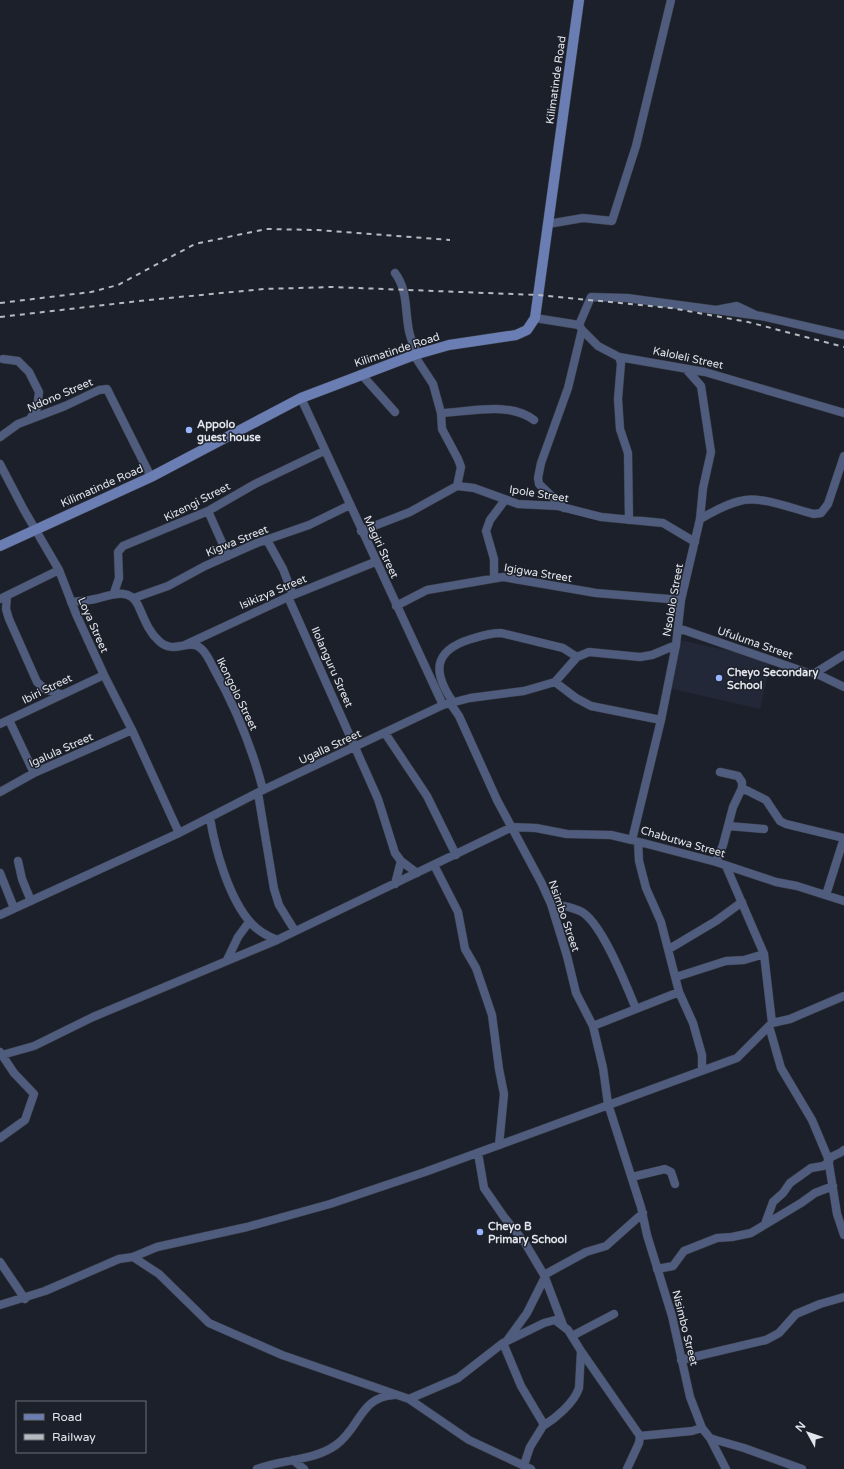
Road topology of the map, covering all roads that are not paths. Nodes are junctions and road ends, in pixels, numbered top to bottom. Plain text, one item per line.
1 (579, 0) edge
2 (671, 0) edge
3 (548, 224) junction
4 (395, 273) dead end
5 (535, 318) junction
6 (581, 328) junction
7 (844, 335) edge
8 (416, 354) junction
9 (619, 357) junction
10 (4, 359) dead end
11 (686, 369) junction
12 (361, 374) junction
13 (300, 398) junction
14 (395, 412) dead end
15 (441, 413) junction
16 (844, 413) edge
17 (29, 420) junction
18 (534, 420) dead end
19 (0, 437) edge
20 (324, 450) junction
21 (844, 456) edge
22 (0, 464) edge
23 (151, 477) junction
24 (456, 486) junction
25 (505, 500) junction
26 (350, 505) junction
27 (564, 508) junction
28 (208, 511) junction
29 (700, 519) junction
30 (629, 520) junction
31 (36, 529) junction
32 (361, 531) junction
33 (267, 540) junction
34 (695, 542) junction
35 (0, 546) edge
36 (228, 556) junction
37 (375, 562) junction
38 (59, 570) junction
39 (494, 578) junction
40 (114, 593) junction
41 (291, 596) junction
42 (4, 597) edge
43 (134, 598) junction
44 (681, 600) junction
45 (71, 602) junction
46 (396, 606) junction
47 (678, 628) junction
48 (676, 646) junction
49 (181, 648) junction
50 (844, 655) edge
51 (577, 657) junction
52 (815, 673) junction
53 (104, 675) junction
54 (555, 682) junction
55 (844, 687) edge
56 (61, 694) junction
57 (449, 703) junction
58 (9, 720) junction
59 (661, 720) junction
60 (0, 724) edge
61 (132, 730) junction
62 (385, 732) junction
63 (356, 746) junction
64 (720, 772) dead end
65 (34, 773) junction
66 (742, 788) junction
67 (0, 792) edge
68 (261, 792) junction
69 (210, 818) junction
70 (728, 826) junction
71 (512, 827) junction
72 (764, 829) dead end
73 (179, 833) junction
74 (844, 838) edge
75 (635, 841) junction
76 (456, 855) junction
77 (18, 861) dead end
78 (401, 861) junction
79 (716, 862) junction
80 (434, 865) junction
81 (726, 866) junction
82 (0, 873) edge
83 (417, 873) junction
84 (395, 884) junction
85 (826, 895) junction
86 (31, 901) junction
87 (844, 901) edge
88 (742, 902) junction
89 (551, 904) junction
90 (14, 908) junction
91 (0, 915) edge
92 (249, 922) junction
93 (295, 931) junction
94 (276, 940) junction
95 (669, 949) junction
96 (764, 954) junction
97 (227, 960) junction
98 (676, 977) junction
99 (679, 992) junction
100 (844, 996) edge
101 (636, 1008) junction
102 (771, 1024) junction
103 (593, 1026) junction
104 (2, 1059) edge
105 (702, 1070) junction
106 (608, 1104) junction
107 (0, 1138) edge
108 (499, 1145) junction
109 (844, 1150) edge
110 (478, 1153) junction
111 (828, 1161) junction
112 (632, 1177) junction
113 (675, 1184) dead end
114 (833, 1186) junction
115 (643, 1213) junction
116 (766, 1224) junction
117 (844, 1235) edge
118 (134, 1257) junction
119 (0, 1262) edge
120 (657, 1269) junction
121 (545, 1276) junction
122 (844, 1297) edge
123 (25, 1299) junction
124 (0, 1305) edge
125 (614, 1314) dead end
126 (563, 1325) junction
127 (572, 1336) junction
128 (504, 1343) junction
129 (581, 1351) junction
130 (681, 1360) junction
131 (398, 1395) junction
132 (409, 1399) junction
133 (543, 1426) junction
134 (702, 1428) junction
135 (640, 1436) junction
136 (710, 1438) junction
137 (294, 1460) junction
138 (527, 1467) edge
139 (257, 1469) edge
140 (304, 1469) edge
141 (627, 1469) edge
142 (726, 1469) edge
143 (802, 1469) edge

1 - 3 main road, Kilimatinde Road
2 - 3 street
3 - 5 main road, Kilimatinde Road
4 - 8 street
5 - 6 street
5 - 8 main road, Kilimatinde Road
6 - 7 street
6 - 9 street, Kaloleli Street
6 - 27 street
8 - 12 main road, Kilimatinde Road
8 - 15 street
9 - 11 street, Kaloleli Street
9 - 30 street
10 - 17 street
11 - 16 street, Kaloleli Street
11 - 29 street, Nsololo Street
12 - 13 main road, Kilimatinde Road
12 - 14 street
13 - 20 street, Magiri Street
13 - 23 main road, Kilimatinde Road
15 - 18 street
15 - 24 street
17 - 19 street, Ndono Street
17 - 23 street, Ndono Street
20 - 26 street, Magiri Street
20 - 28 street, Kizengi Street
21 - 29 street
22 - 31 street, Loya Street
23 - 31 main road, Kilimatinde Road
24 - 25 street, Ipole Street
24 - 32 street
25 - 27 street, Ipole Street
25 - 39 street
26 - 32 street, Magiri Street
26 - 33 street, Kigwa Street
27 - 30 street, Ipole Street
28 - 36 street
28 - 40 street, Kizengi Street
29 - 34 street, Nsololo Street
30 - 34 street, Ipole Street
31 - 35 main road, Kilimatinde Road
31 - 38 street, Loya Street
32 - 37 street, Magiri Street
33 - 36 street, Kigwa Street
33 - 41 street, Ilolanguru Street
34 - 44 street, Nsololo Street
36 - 43 street, Kigwa Street
37 - 41 street, Isikizya Street
37 - 46 street, Magiri Street
38 - 42 street
38 - 45 street, Loya Street
39 - 44 street, Igigwa Street
39 - 46 street, Igigwa Street
40 - 43 street
40 - 45 street
41 - 49 street, Isikizya Street
41 - 63 street, Ilolanguru Street
42 - 56 street
43 - 49 street, Ikongolo Street
44 - 47 street, Nsololo Street
45 - 53 street, Loya Street
46 - 57 street, Magiri Street
47 - 48 street, Nsololo Street
47 - 52 street, Ufuluma Street
48 - 51 street
48 - 59 street, Nsololo Street
49 - 68 street, Ikongolo Street
50 - 52 street
51 - 54 street
51 - 57 street
52 - 55 street, Ufuluma Street
53 - 56 street, Ibiri Street
53 - 61 street, Loya Street
54 - 57 street, Ugalla Street
54 - 59 street
56 - 58 street, Ibiri Street
57 - 62 street, Ugalla Street
57 - 71 street, Nsimbo Street
58 - 60 street, Ibiri Street
58 - 65 street
59 - 75 street, Nsololo Street
61 - 65 street, Igalula Street
61 - 73 street, Loya Street
62 - 63 street, Ugalla Street
62 - 76 street
63 - 68 street, Ugalla Street
63 - 78 street, Ilolanguru Street
64 - 66 street
65 - 67 street, Igalula Street
66 - 70 street
66 - 74 street
68 - 69 street, Ugalla Street
68 - 93 street, Ikongolo Street
69 - 73 street, Ugalla Street
69 - 92 street
70 - 72 street
70 - 79 street
71 - 75 street, Chabutwa Street
71 - 76 street
71 - 89 street, Nsimbo Street
73 - 86 street, Ugalla Street
74 - 85 street
75 - 79 street, Chabutwa Street
75 - 95 street, Nsololo Street
76 - 80 street
77 - 86 street
78 - 83 street
78 - 84 street
79 - 81 street, Chabutwa Street
80 - 83 street
80 - 108 street
81 - 85 street, Chabutwa Street
81 - 88 street
82 - 90 street
83 - 84 street
84 - 93 street
85 - 87 street, Chabutwa Street
86 - 90 street, Ugalla Street
88 - 95 street
88 - 96 street
89 - 101 street
89 - 103 street, Nsimbo Street
90 - 91 street, Ugalla Street
92 - 94 street
92 - 97 street
93 - 94 street
94 - 97 street
95 - 98 street, Nsololo Street
96 - 98 street
96 - 102 street
97 - 104 street
98 - 99 street, Nsololo Street
99 - 101 street
99 - 105 street, Nsololo Street
100 - 102 street
101 - 103 street
102 - 105 street
102 - 111 street
103 - 106 street, Nsimbo Street
104 - 107 street
105 - 106 street
106 - 108 street
106 - 112 street, Nisimbo Street
108 - 110 street
109 - 111 street
110 - 118 street
110 - 121 street
111 - 114 street
111 - 116 street
112 - 113 street
112 - 115 street, Nisimbo Street
114 - 116 street
114 - 117 street
115 - 120 street, Nisimbo Street
115 - 121 street
116 - 120 street
118 - 123 street
118 - 131 street
119 - 123 street
120 - 130 street, Nisimbo Street
121 - 126 street
121 - 128 street
122 - 130 street
123 - 124 street
125 - 127 street
126 - 127 street
126 - 128 street
127 - 129 street
128 - 132 street
128 - 133 street
129 - 133 street
129 - 135 street
130 - 134 street, Nisimbo Street
131 - 132 street
131 - 137 street
132 - 138 street
133 - 138 street
134 - 135 street
134 - 136 street, Nisimbo Street
135 - 141 street
136 - 142 street, Nisimbo Street
136 - 143 street
137 - 139 street
137 - 140 street

